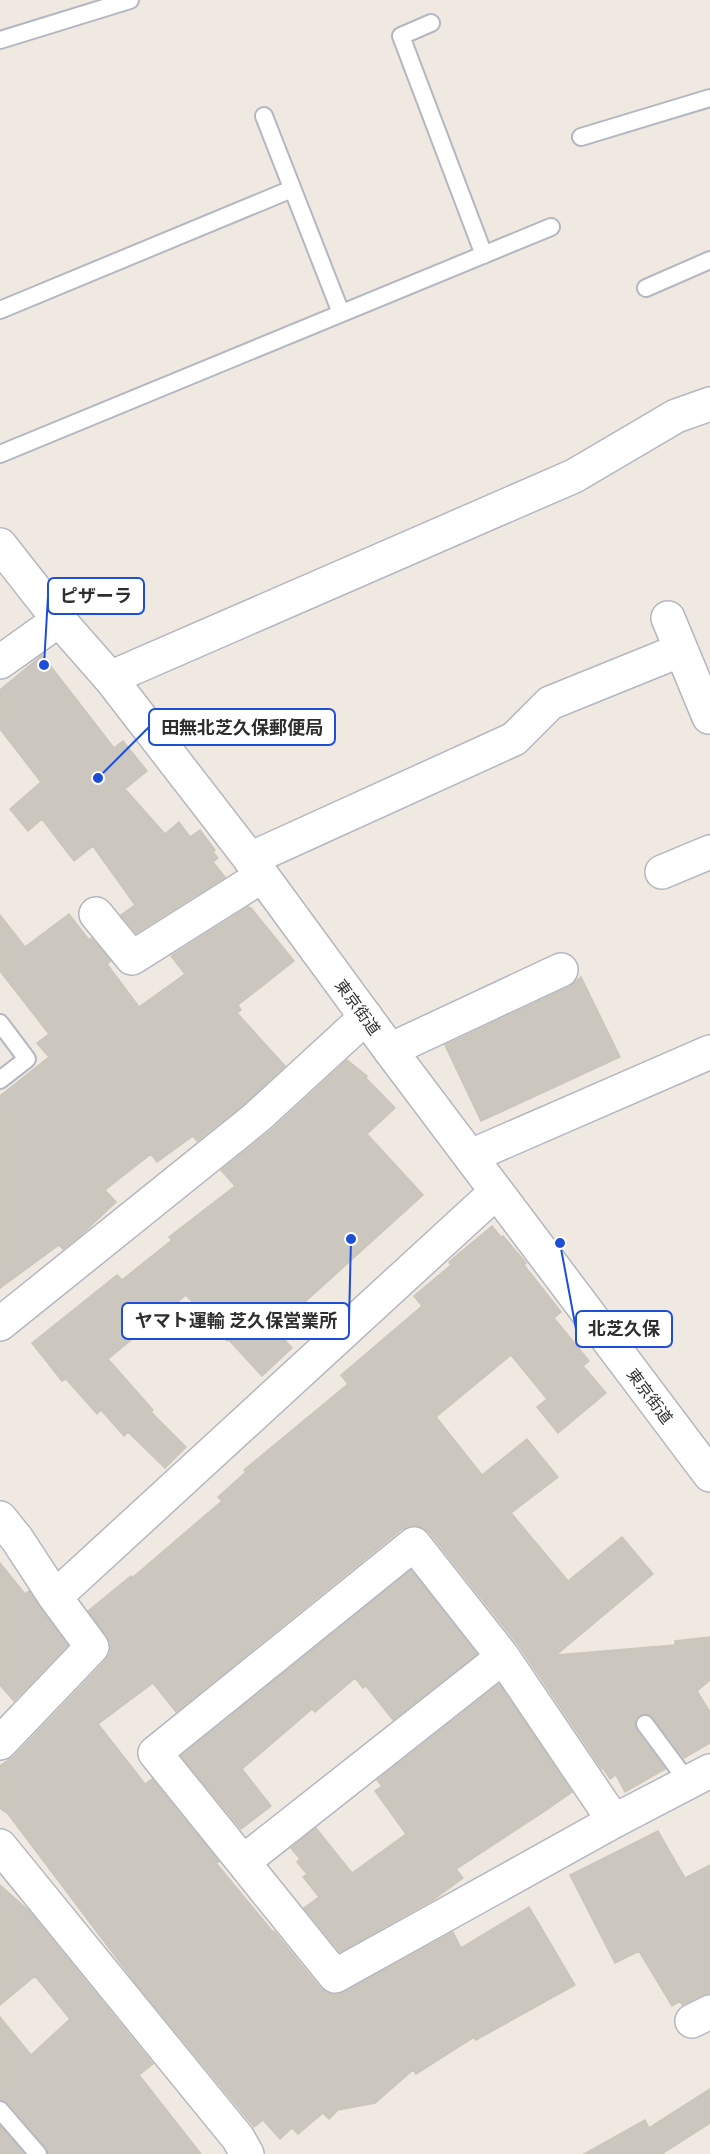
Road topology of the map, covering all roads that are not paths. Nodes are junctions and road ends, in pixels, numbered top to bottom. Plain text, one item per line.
1 (130, 0) edge
2 (432, 23) dead end
3 (0, 40) edge
4 (710, 98) edge
5 (264, 116) dead end
6 (581, 137) dead end
7 (292, 189) junction
8 (551, 227) dead end
9 (484, 255) junction
10 (710, 261) edge
11 (646, 288) dead end
12 (0, 310) edge
13 (341, 313) junction
14 (710, 404) edge
15 (0, 454) edge
16 (0, 544) edge
17 (668, 618) dead end
18 (59, 620) junction
19 (681, 650) junction
20 (0, 662) edge
21 (110, 678) junction
22 (709, 717) edge
23 (710, 852) edge
24 (256, 868) junction
25 (662, 872) dead end
26 (96, 914) dead end
27 (561, 970) dead end
28 (366, 1017) junction
29 (0, 1023) edge
30 (390, 1050) junction
31 (710, 1052) edge
32 (0, 1080) edge
33 (471, 1156) junction
34 (496, 1192) junction
35 (0, 1324) edge
36 (710, 1475) edge
37 (6, 1538) edge
38 (55, 1597) junction
39 (503, 1657) junction
40 (645, 1724) dead end
41 (3, 1734) edge
42 (699, 1776) edge
43 (614, 1821) junction
44 (0, 1846) edge
45 (243, 1862) junction
46 (0, 2110) edge
47 (38, 2154) edge
48 (247, 2154) edge

1 - 3 lane
2 - 9 lane
4 - 6 lane
5 - 7 lane
7 - 12 lane
7 - 13 lane
8 - 9 lane
9 - 13 lane
10 - 11 lane
13 - 15 lane
14 - 21 street
16 - 18 street, 東京街道
17 - 19 street
18 - 20 street
18 - 21 street, 東京街道
19 - 22 street
19 - 24 street
21 - 24 street, 東京街道
23 - 25 street
24 - 26 street
24 - 28 street, 東京街道
27 - 30 street
28 - 30 street, 東京街道
28 - 35 street
29 - 32 lane
30 - 33 street, 東京街道
31 - 33 street
33 - 34 street, 東京街道
34 - 36 street, 東京街道
34 - 38 street
37 - 38 street
38 - 41 street
39 - 43 street
39 - 45 street
39 - 45 street
40 - 42 lane
42 - 43 street
43 - 45 street
44 - 48 street
46 - 47 lane

